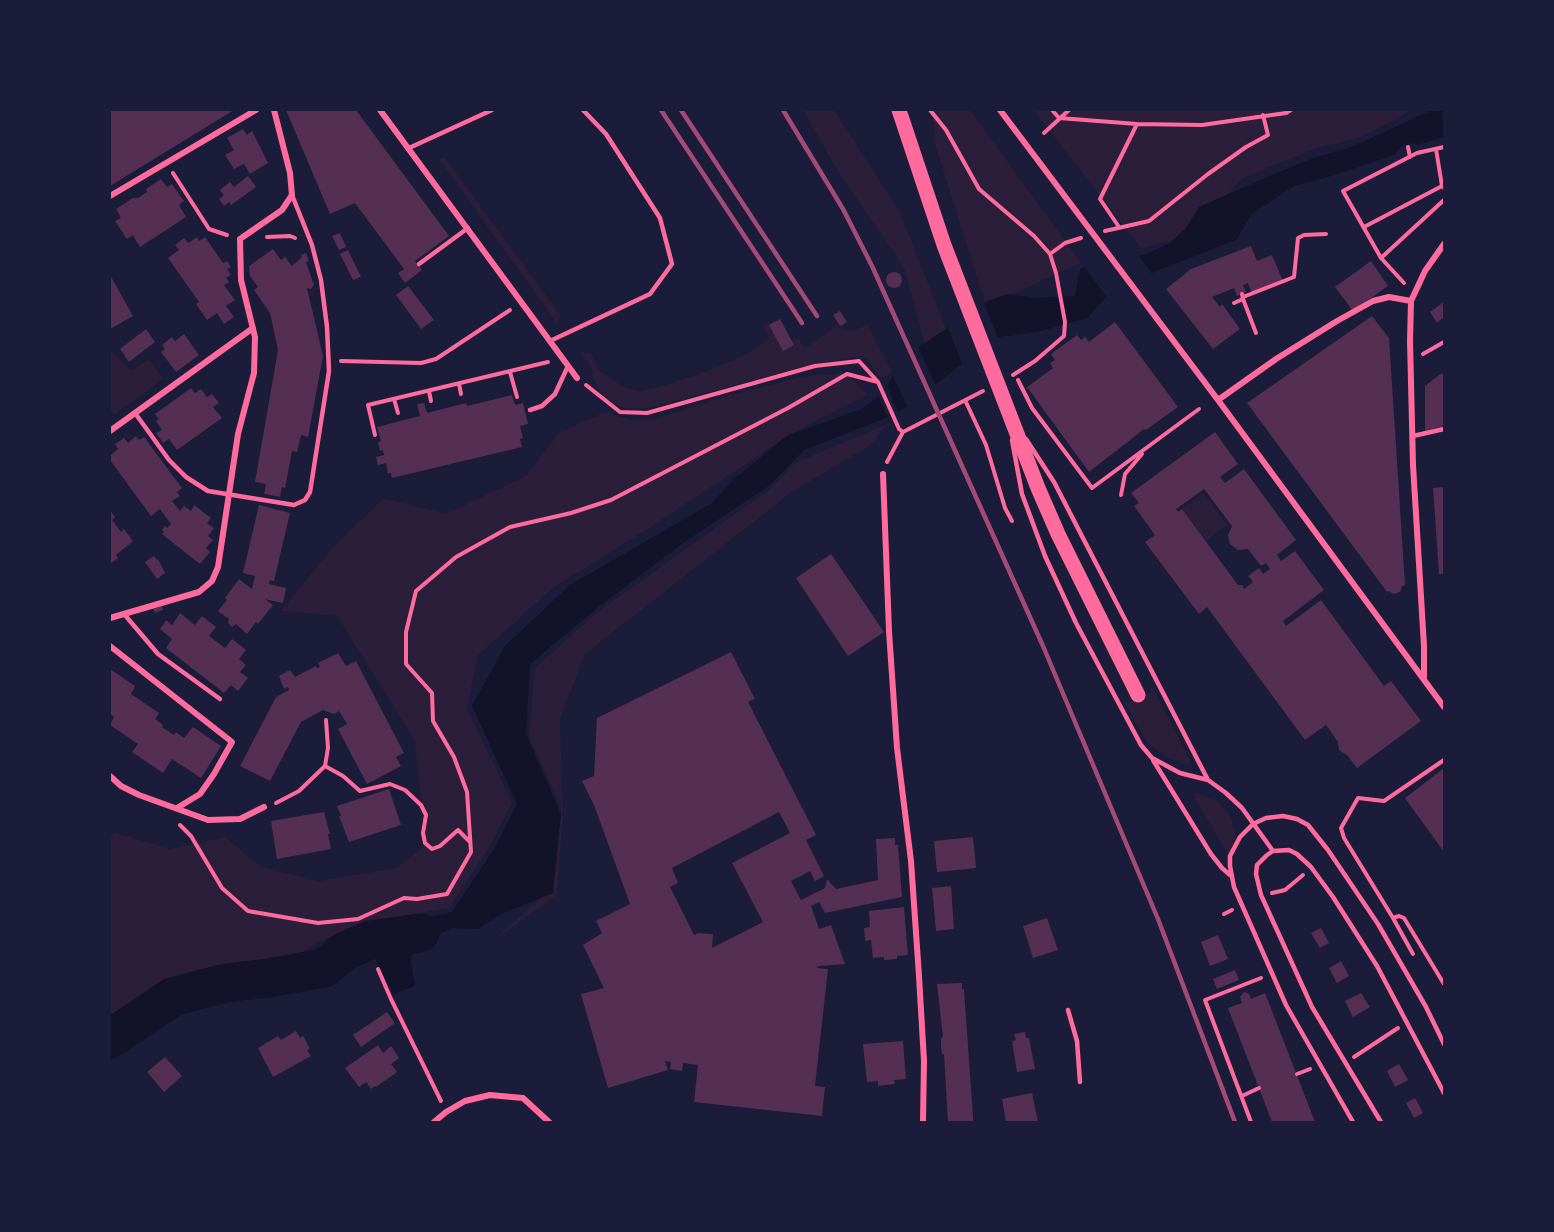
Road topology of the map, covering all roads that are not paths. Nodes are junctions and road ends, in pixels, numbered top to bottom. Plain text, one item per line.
1 (256, 110) edge
2 (274, 110) edge
3 (380, 110) edge
4 (492, 110) edge
5 (583, 110) edge
6 (899, 110) edge
7 (1000, 110) edge
8 (409, 148) junction
9 (292, 195) junction
10 (110, 196) edge
11 (468, 228) junction
12 (1444, 244) edge
13 (419, 264) dead end
14 (1411, 301) junction
15 (253, 328) junction
16 (550, 341) junction
17 (568, 366) junction
18 (577, 378) road end
19 (1218, 400) junction
20 (530, 410) dead end
21 (1007, 411) junction
22 (135, 413) junction
23 (1444, 429) edge
24 (110, 431) edge
25 (1413, 436) junction
26 (883, 474) road end
27 (229, 494) junction
28 (124, 614) junction
29 (110, 618) edge
30 (110, 646) edge
31 (1424, 678) junction
32 (1138, 695) dead end
33 (220, 699) dead end
34 (1444, 707) edge
35 (1152, 758) junction
36 (110, 776) edge
37 (1208, 780) junction
38 (264, 807) road end
39 (177, 808) junction
40 (1253, 824) junction
41 (1273, 851) junction
42 (1231, 875) junction
43 (1068, 1010) dead end
44 (1444, 1044) edge
45 (1080, 1082) dead end
46 (1444, 1093) edge
47 (434, 1122) edge
48 (549, 1122) edge
49 (922, 1122) edge
50 (1353, 1122) edge
51 (1381, 1122) edge

1 - 10 street
2 - 9 street
3 - 8 street
4 - 8 lane
5 - 16 lane
6 - 21 main road
7 - 19 street
8 - 11 street
9 - 15 street
9 - 27 lane
11 - 13 lane
11 - 16 street
12 - 14 street
14 - 19 street
14 - 25 street
15 - 22 street
15 - 27 street
16 - 17 street
17 - 18 street
17 - 20 lane
19 - 31 street
21 - 32 main road
21 - 35 lane
21 - 37 lane
22 - 24 street
22 - 27 lane
23 - 25 lane
25 - 31 street
26 - 49 street
27 - 28 street
28 - 29 street
28 - 33 lane
30 - 39 street
31 - 34 street
35 - 37 lane
35 - 42 lane
36 - 39 street
37 - 40 lane
38 - 39 street
40 - 41 lane
40 - 42 lane
40 - 44 lane
41 - 46 lane
41 - 51 lane
42 - 50 lane
43 - 45 lane
47 - 48 street

